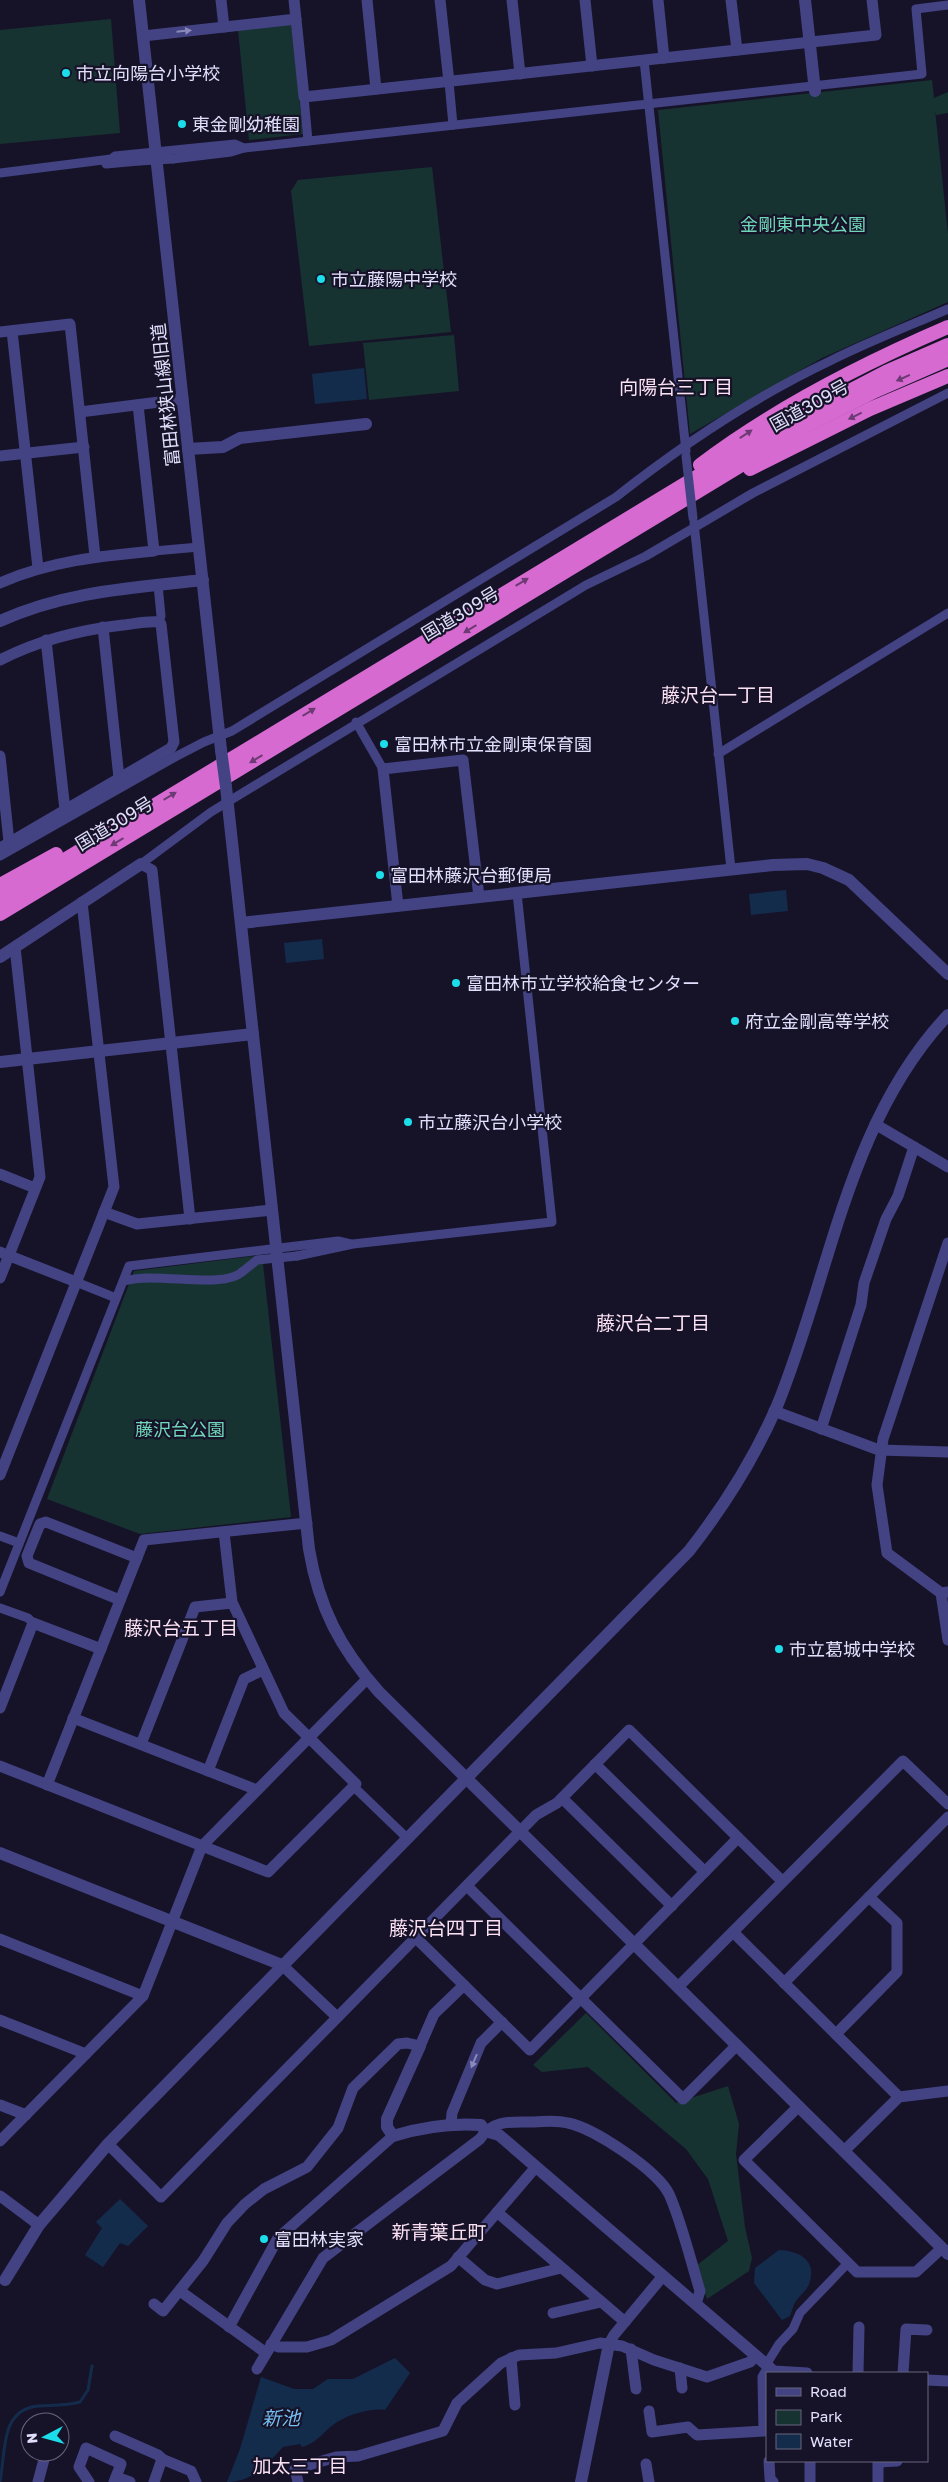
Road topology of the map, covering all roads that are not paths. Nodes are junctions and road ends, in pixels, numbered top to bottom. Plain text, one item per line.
1 (139, 0) edge
2 (221, 0) edge
3 (294, 0) edge
4 (367, 0) edge
5 (440, 0) edge
6 (512, 0) edge
7 (585, 0) edge
8 (658, 0) edge
9 (731, 0) edge
10 (806, 0) edge
11 (872, 0) edge
12 (948, 5) edge
13 (296, 19) junction
14 (224, 27) junction
15 (143, 36) junction
16 (810, 42) junction
17 (737, 50) junction
18 (664, 58) junction
19 (644, 60) junction
20 (592, 66) junction
21 (520, 74) junction
22 (448, 82) junction
23 (815, 88) junction
24 (376, 89) junction
25 (304, 97) junction
26 (649, 103) junction
27 (453, 124) junction
28 (308, 141) junction
29 (244, 148) junction
30 (156, 152) junction
31 (48, 168) junction
32 (0, 173) edge
33 (948, 309) edge
34 (948, 327) edge
35 (12, 331) junction
36 (0, 332) edge
37 (948, 345) edge
38 (948, 359) edge
39 (948, 376) edge
40 (948, 393) edge
41 (183, 399) junction
42 (138, 405) junction
43 (80, 412) junction
44 (366, 424) dead end
45 (84, 447) junction
46 (188, 449) junction
47 (686, 451) junction
48 (26, 454) junction
49 (0, 456) edge
50 (635, 513) junction
51 (694, 528) junction
52 (199, 547) junction
53 (601, 549) junction
54 (154, 551) junction
55 (95, 556) junction
56 (38, 568) junction
57 (203, 580) junction
58 (0, 583) edge
59 (158, 585) junction
60 (948, 613) edge
61 (0, 621) edge
62 (159, 623) junction
63 (103, 627) junction
64 (46, 640) junction
65 (0, 660) edge
66 (356, 722) junction
67 (220, 735) junction
68 (718, 754) junction
69 (0, 756) edge
70 (383, 769) junction
71 (120, 778) junction
72 (227, 802) junction
73 (64, 810) junction
74 (98, 840) junction
75 (5, 845) edge
76 (0, 856) edge
77 (90, 859) junction
78 (141, 864) junction
79 (731, 869) junction
80 (0, 885) edge
81 (517, 893) junction
82 (479, 897) junction
83 (0, 899) edge
84 (82, 902) junction
85 (398, 906) junction
86 (0, 914) edge
87 (241, 923) junction
88 (0, 925) edge
89 (15, 947) junction
90 (0, 957) edge
91 (948, 974) edge
92 (948, 1014) edge
93 (253, 1034) junction
94 (171, 1043) junction
95 (99, 1051) junction
96 (27, 1059) junction
97 (0, 1062) edge
98 (875, 1124) junction
99 (914, 1147) junction
100 (946, 1163) edge
101 (0, 1174) edge
102 (36, 1188) junction
103 (272, 1210) junction
104 (104, 1212) junction
105 (190, 1218) junction
106 (948, 1243) edge
107 (353, 1244) junction
108 (276, 1248) junction
109 (4, 1254) edge
110 (0, 1278) edge
111 (124, 1281) junction
112 (76, 1282) junction
113 (116, 1298) junction
114 (774, 1411) junction
115 (821, 1429) junction
116 (881, 1450) junction
117 (948, 1452) edge
118 (0, 1475) edge
119 (306, 1523) junction
120 (224, 1532) junction
121 (0, 1536) edge
122 (19, 1543) junction
123 (137, 1558) junction
124 (0, 1592) edge
125 (944, 1593) edge
126 (120, 1600) junction
127 (232, 1603) junction
128 (0, 1608) edge
129 (33, 1622) junction
130 (948, 1640) edge
131 (101, 1649) junction
132 (263, 1670) junction
133 (367, 1679) junction
134 (0, 1708) edge
135 (73, 1718) junction
136 (309, 1738) junction
137 (141, 1744) junction
138 (595, 1764) junction
139 (0, 1766) edge
140 (208, 1771) junction
141 (467, 1778) junction
142 (47, 1785) junction
143 (353, 1786) junction
144 (257, 1790) junction
145 (562, 1798) junction
146 (948, 1804) edge
147 (948, 1817) edge
148 (521, 1831) junction
149 (738, 1838) junction
150 (408, 1839) junction
151 (202, 1846) junction
152 (0, 1853) edge
153 (705, 1872) junction
154 (782, 1882) junction
155 (467, 1886) junction
156 (870, 1896) junction
157 (672, 1906) junction
158 (172, 1921) junction
159 (732, 1932) junction
160 (416, 1938) junction
161 (0, 1939) edge
162 (635, 1943) junction
163 (282, 1965) junction
164 (784, 1983) junction
165 (464, 1985) junction
166 (678, 1987) junction
167 (143, 1996) junction
168 (581, 1999) junction
169 (337, 2017) junction
170 (0, 2020) edge
171 (502, 2022) junction
172 (836, 2034) junction
173 (737, 2045) junction
174 (420, 2046) junction
175 (86, 2054) junction
176 (948, 2091) edge
177 (900, 2097) junction
178 (0, 2105) edge
179 (798, 2106) junction
180 (26, 2115) junction
181 (451, 2124) junction
182 (485, 2131) junction
183 (393, 2136) junction
184 (0, 2141) edge
185 (108, 2144) junction
186 (844, 2151) junction
187 (535, 2168) junction
188 (0, 2196) edge
189 (497, 2212) junction
190 (39, 2225) junction
191 (945, 2251) edge
192 (458, 2257) junction
193 (848, 2263) junction
194 (561, 2268) junction
195 (663, 2276) junction
196 (5, 2280) dead end
197 (180, 2291) junction
198 (601, 2302) junction
199 (154, 2304) dead end
200 (696, 2304) junction
201 (554, 2313) dead end
202 (625, 2322) junction
203 (859, 2326) dead end
204 (229, 2327) junction
205 (927, 2330) dead end
206 (609, 2344) junction
207 (269, 2348) junction
208 (631, 2350) junction
209 (756, 2356) junction
210 (511, 2358) junction
211 (767, 2366) junction
212 (680, 2368) junction
213 (257, 2369) dead end
214 (790, 2372) edge
215 (858, 2372) edge
216 (903, 2372) edge
217 (928, 2380) edge
218 (948, 2381) edge
219 (636, 2388) dead end
220 (682, 2388) dead end
221 (519, 2400) dead end
222 (649, 2412) dead end
223 (766, 2433) edge
224 (700, 2435) junction
225 (115, 2436) dead end
226 (701, 2447) dead end
227 (162, 2459) junction
228 (43, 2462) edge
229 (769, 2462) edge
230 (810, 2462) edge
231 (878, 2462) edge
232 (646, 2464) dead end
233 (115, 2480) edge
234 (38, 2482) edge
235 (89, 2482) edge
236 (130, 2482) edge
237 (154, 2482) edge
238 (196, 2482) edge
239 (298, 2482) edge
240 (581, 2482) edge
241 (649, 2482) edge
242 (773, 2482) edge
243 (810, 2482) edge
244 (878, 2482) edge

1 - 15 street, 富田林狭山線旧道
2 - 14 street
3 - 13 street
4 - 24 street
5 - 22 street
6 - 21 street
7 - 20 street
8 - 18 street
9 - 17 street
10 - 16 street
11 - 16 street
12 - 23 street
13 - 14 street
13 - 25 street
15 -> 14 street
15 - 30 street, 富田林狭山線旧道
16 - 17 street
16 - 23 street
17 - 18 street
18 - 19 street
19 - 20 street
19 - 26 street
20 - 21 street
21 - 22 street
22 - 24 street
22 - 27 street
23 - 26 street
24 - 25 street
25 - 28 street
26 - 27 street
26 - 47 street
27 - 28 street
28 - 29 street
29 - 30 street
29 - 31 street, bridge
30 - 31 street
30 - 41 street, 富田林狭山線旧道
31 - 32 street
33 - 47 street
50 -> 34 highway
35 - 36 street
35 - 43 street
35 - 48 street
37 - 50 highway, 国道309号
38 -> 53 highway, 国道309号
39 -> 53 highway
40 - 51 street
41 - 42 street
41 - 46 street, 富田林狭山線旧道
42 - 43 street
42 - 54 street
43 - 45 street
44 - 46 street
45 - 48 street
45 - 55 street
46 - 52 street, 富田林狭山線旧道
47 - 51 street, bridge
47 - 67 street
48 - 49 street
48 - 56 street
74 -> 50 highway, 国道309号
51 - 66 street
51 - 68 street
52 - 54 street
52 - 57 street, 富田林狭山線旧道
53 -> 77 highway, 国道309号
54 - 55 street
55 - 56 street
56 - 58 street
57 - 59 street
57 - 67 street, 富田林狭山線旧道
59 - 61 street
59 - 62 street
60 - 68 street
62 - 63 street
62 - 71 street
63 - 64 street
63 - 71 street
64 - 65 street
64 - 73 street
66 - 70 street
66 - 72 street
67 - 72 street, 富田林狭山線旧道, bridge
67 - 76 street
68 - 79 street
69 - 75 street
70 - 82 street
70 - 85 street
71 - 73 street
72 - 78 street
72 - 87 street, 富田林狭山線旧道
73 - 75 street
74 - 80 highway
74 - 83 highway, 国道309号
77 - 86 highway, 国道309号
77 - 88 highway
78 - 84 street
78 - 94 street
79 - 81 street
79 - 91 street
81 - 82 street
81 - 107 street
82 - 85 street
84 - 89 street
84 - 95 street
85 - 87 street
87 - 93 street, 富田林狭山線旧道
89 - 90 street
89 - 96 street
92 - 98 street
93 - 94 street
93 - 103 street, 富田林狭山線旧道
94 - 95 street
94 - 105 street
95 - 96 street
95 - 104 street
96 - 97 street
96 - 102 street
98 - 99 street
98 - 114 street
99 - 100 street
99 - 115 street
101 - 102 street
102 - 109 street
103 - 105 street
103 - 108 street, 富田林狭山線旧道
104 - 105 street
104 - 112 street
106 - 116 street
107 - 108 street
107 - 111 street, bridge
108 - 111 street
108 - 119 street, 富田林狭山線旧道
109 - 110 street
109 - 112 street
111 - 113 street
112 - 113 street
112 - 118 street
113 - 122 street
114 - 115 street
114 - 141 street
115 - 116 street
116 - 117 street
116 - 125 street
119 - 120 street
119 - 133 street, 富田林狭山線旧道
120 - 123 street
120 - 127 street
121 - 122 street
122 - 124 street
123 - 126 street
123 - 126 street
125 - 130 street
126 - 131 street
127 - 132 street
127 - 137 street
128 - 129 street
129 - 131 street
129 - 134 street
131 - 135 street
132 - 136 street
132 - 140 street
133 - 136 street
133 - 141 street, 富田林狭山線旧道
135 - 137 street
135 - 142 street
136 - 143 street
136 - 144 street
137 - 140 street
138 - 145 street
138 - 149 street
138 - 153 street
139 - 142 street
140 - 144 street
141 - 148 street, 富田林狭山線旧道
141 - 150 street
142 - 151 street
143 - 150 street
143 - 151 street
144 - 151 street
145 - 148 street
145 - 157 street
146 - 154 street
147 - 156 street
148 - 155 street
148 - 162 street, 富田林狭山線旧道
149 - 153 street
149 - 154 street
150 - 163 street
151 - 158 street
152 - 158 street
153 - 157 street
154 - 159 street
155 - 160 street
155 - 168 street
156 - 164 street
156 - 172 street
157 - 162 street
158 - 163 street
158 - 167 street
159 - 164 street
159 - 166 street
160 - 165 street
160 - 169 street
161 - 167 street
162 - 166 street, 富田林狭山線旧道
162 - 168 street
163 - 169 street
163 - 185 street
164 - 172 street
165 - 171 street
165 - 174 street
166 - 173 street, 富田林狭山線旧道
167 - 175 street
168 - 171 street
168 - 173 street
169 - 185 street
170 - 175 street
171 -> 181 street
172 - 177 street
173 - 179 street, 富田林狭山線旧道
174 - 183 street
174 - 197 street
175 - 180 street
176 - 177 street
177 - 186 street
178 - 180 street
179 - 186 street, 富田林狭山線旧道
179 - 193 street
180 - 184 street
181 - 182 street
181 - 183 street
182 - 187 street
182 - 200 street
182 - 207 street
183 - 204 street
185 - 190 street
186 - 191 street, 富田林狭山線旧道
187 - 189 street
187 - 195 street
188 - 190 street
189 - 192 street
189 - 194 street
190 - 196 street
191 - 193 street
192 - 194 street
192 - 207 street
193 - 211 street
194 - 198 street
195 - 200 street
195 - 202 street
197 - 199 street
197 - 204 street
198 - 201 street
198 - 202 street
200 - 209 street
202 - 206 street
203 - 215 street
204 - 207 street
205 - 216 street
206 - 208 street
206 - 210 street
206 - 240 street
207 - 213 street
208 - 212 street
208 - 219 street
209 - 211 street
209 - 212 street
210 - 221 street
210 - 239 street
211 - 214 street
211 - 223 street
212 - 220 street
217 - 218 street
222 - 224 street
223 - 224 street
224 - 226 street
225 - 227 street
227 - 237 street
227 - 238 street
228 - 234 street
229 - 242 street
230 - 243 street
231 - 244 street
232 - 241 street
233 - 235 street
233 - 236 street

